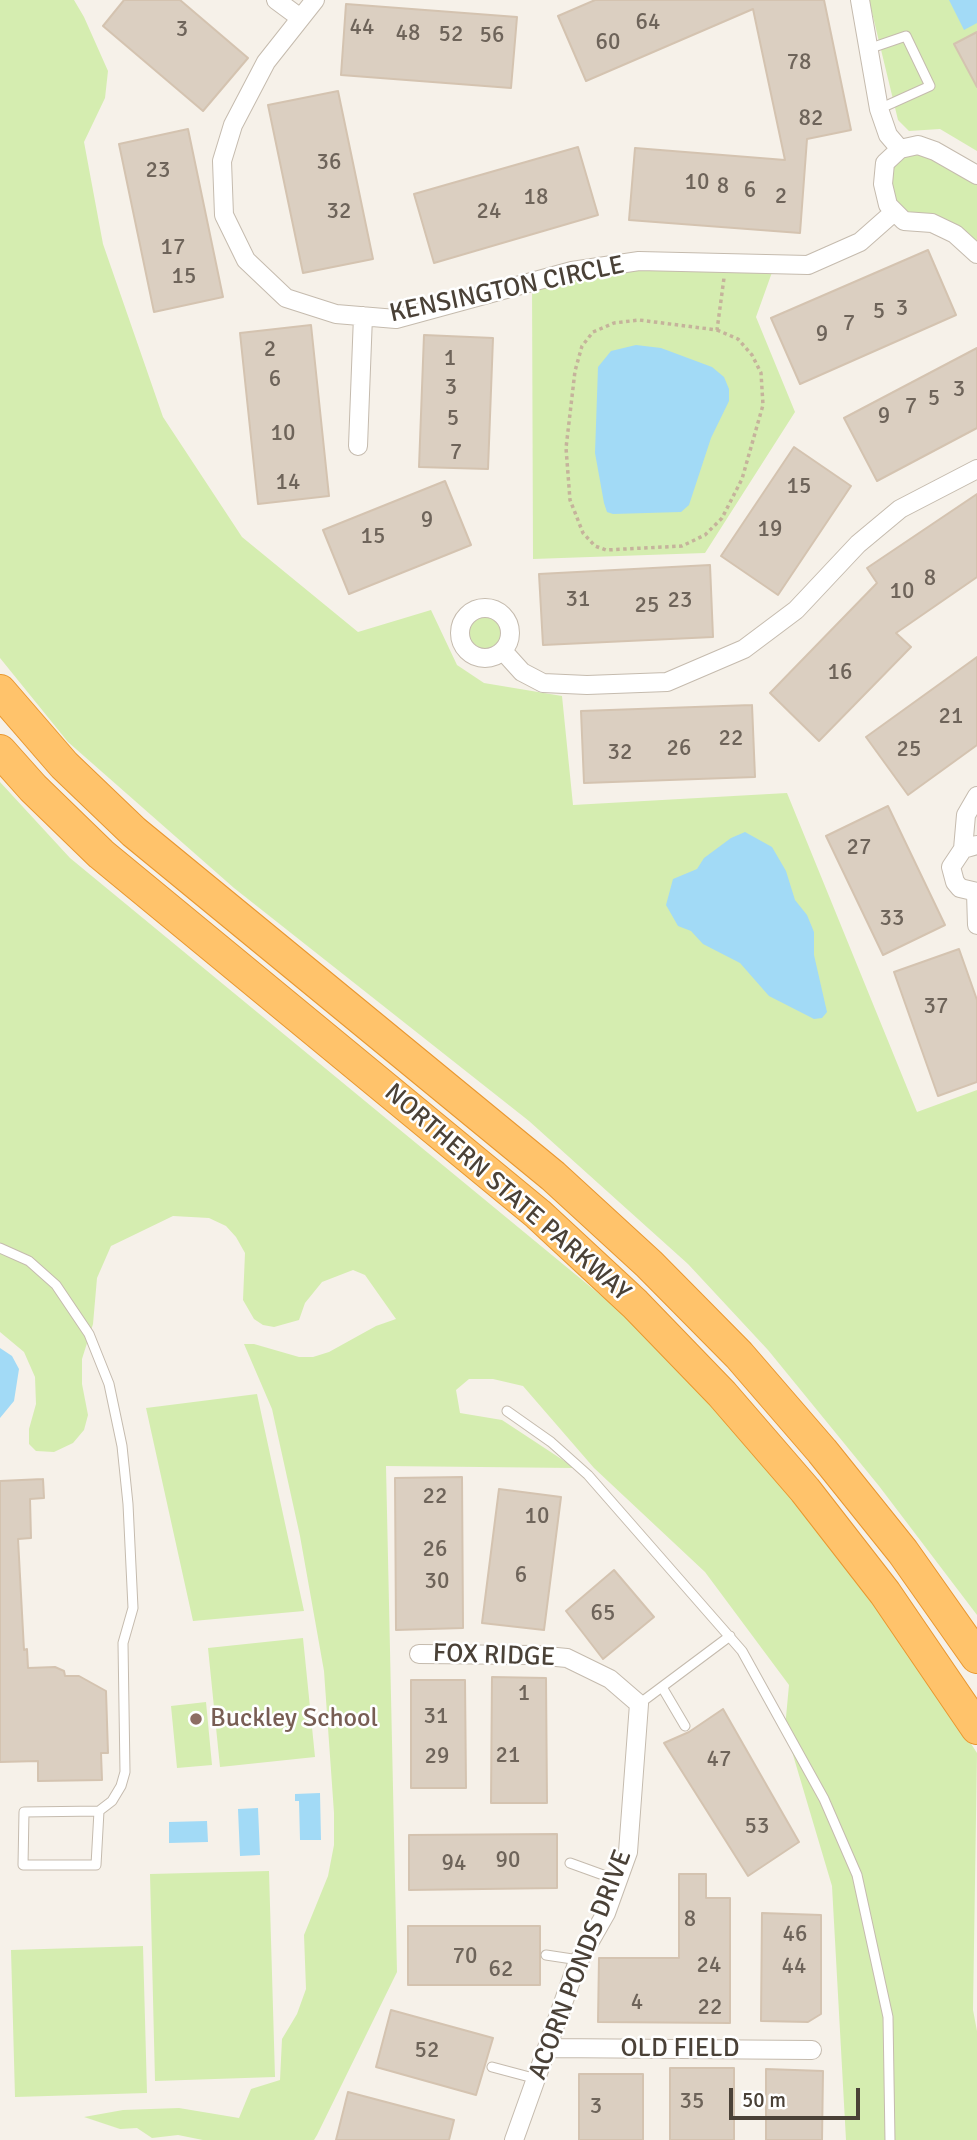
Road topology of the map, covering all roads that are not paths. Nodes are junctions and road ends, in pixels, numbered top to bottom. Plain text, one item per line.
1 (276, 0) edge
2 (315, 0) edge
3 (860, 0) edge
4 (299, 17) junction
5 (868, 49) junction
6 (879, 109) junction
7 (900, 149) junction
8 (977, 175) edge
9 (894, 212) junction
10 (977, 254) edge
11 (363, 316) junction
12 (358, 446) dead end
13 (977, 469) edge
14 (502, 651) dead end
15 (0, 691) edge
16 (0, 751) edge
17 (977, 796) edge
18 (970, 847) edge
19 (976, 892) edge
20 (977, 925) edge
21 (0, 1248) edge
22 (507, 1411) dead end
23 (730, 1636) junction
24 (419, 1654) dead end
25 (977, 1657) edge
26 (662, 1687) junction
27 (639, 1704) junction
28 (685, 1726) dead end
29 (977, 1728) edge
30 (99, 1811) junction
31 (570, 1863) dead end
32 (618, 1880) junction
33 (545, 1955) dead end
34 (579, 1960) junction
35 (549, 2048) junction
36 (812, 2050) dead end
37 (492, 2067) dead end
38 (537, 2080) junction
39 (514, 2140) edge
40 (890, 2140) edge

1 - 4 street
2 - 4 street, KENSINGTON CIRCLE
3 - 5 street
4 - 11 street, KENSINGTON CIRCLE
5 - 6 street
5 - 6 lane
6 - 7 street
7 - 8 street
7 - 9 street
9 - 10 street
9 - 11 street, KENSINGTON CIRCLE
11 - 12 street
13 - 14 street
15 - 25 highway, NORTHERN STATE PARKWAY
16 - 29 highway, NORTHERN STATE PARKWAY
17 - 18 street
18 - 19 street
19 - 20 street
21 - 30 lane
22 - 23 lane
23 - 26 lane
23 - 40 lane
24 - 27 street, FOX RIDGE
26 - 27 lane
26 - 28 lane
27 - 32 street, ACORN PONDS DRIVE
30 - 30 lane
31 - 32 lane
32 - 34 street, ACORN PONDS DRIVE
33 - 34 lane
34 - 35 street, ACORN PONDS DRIVE
35 - 36 street, OLD FIELD
35 - 38 street, ACORN PONDS DRIVE
37 - 38 lane
38 - 39 street, ACORN PONDS DRIVE

